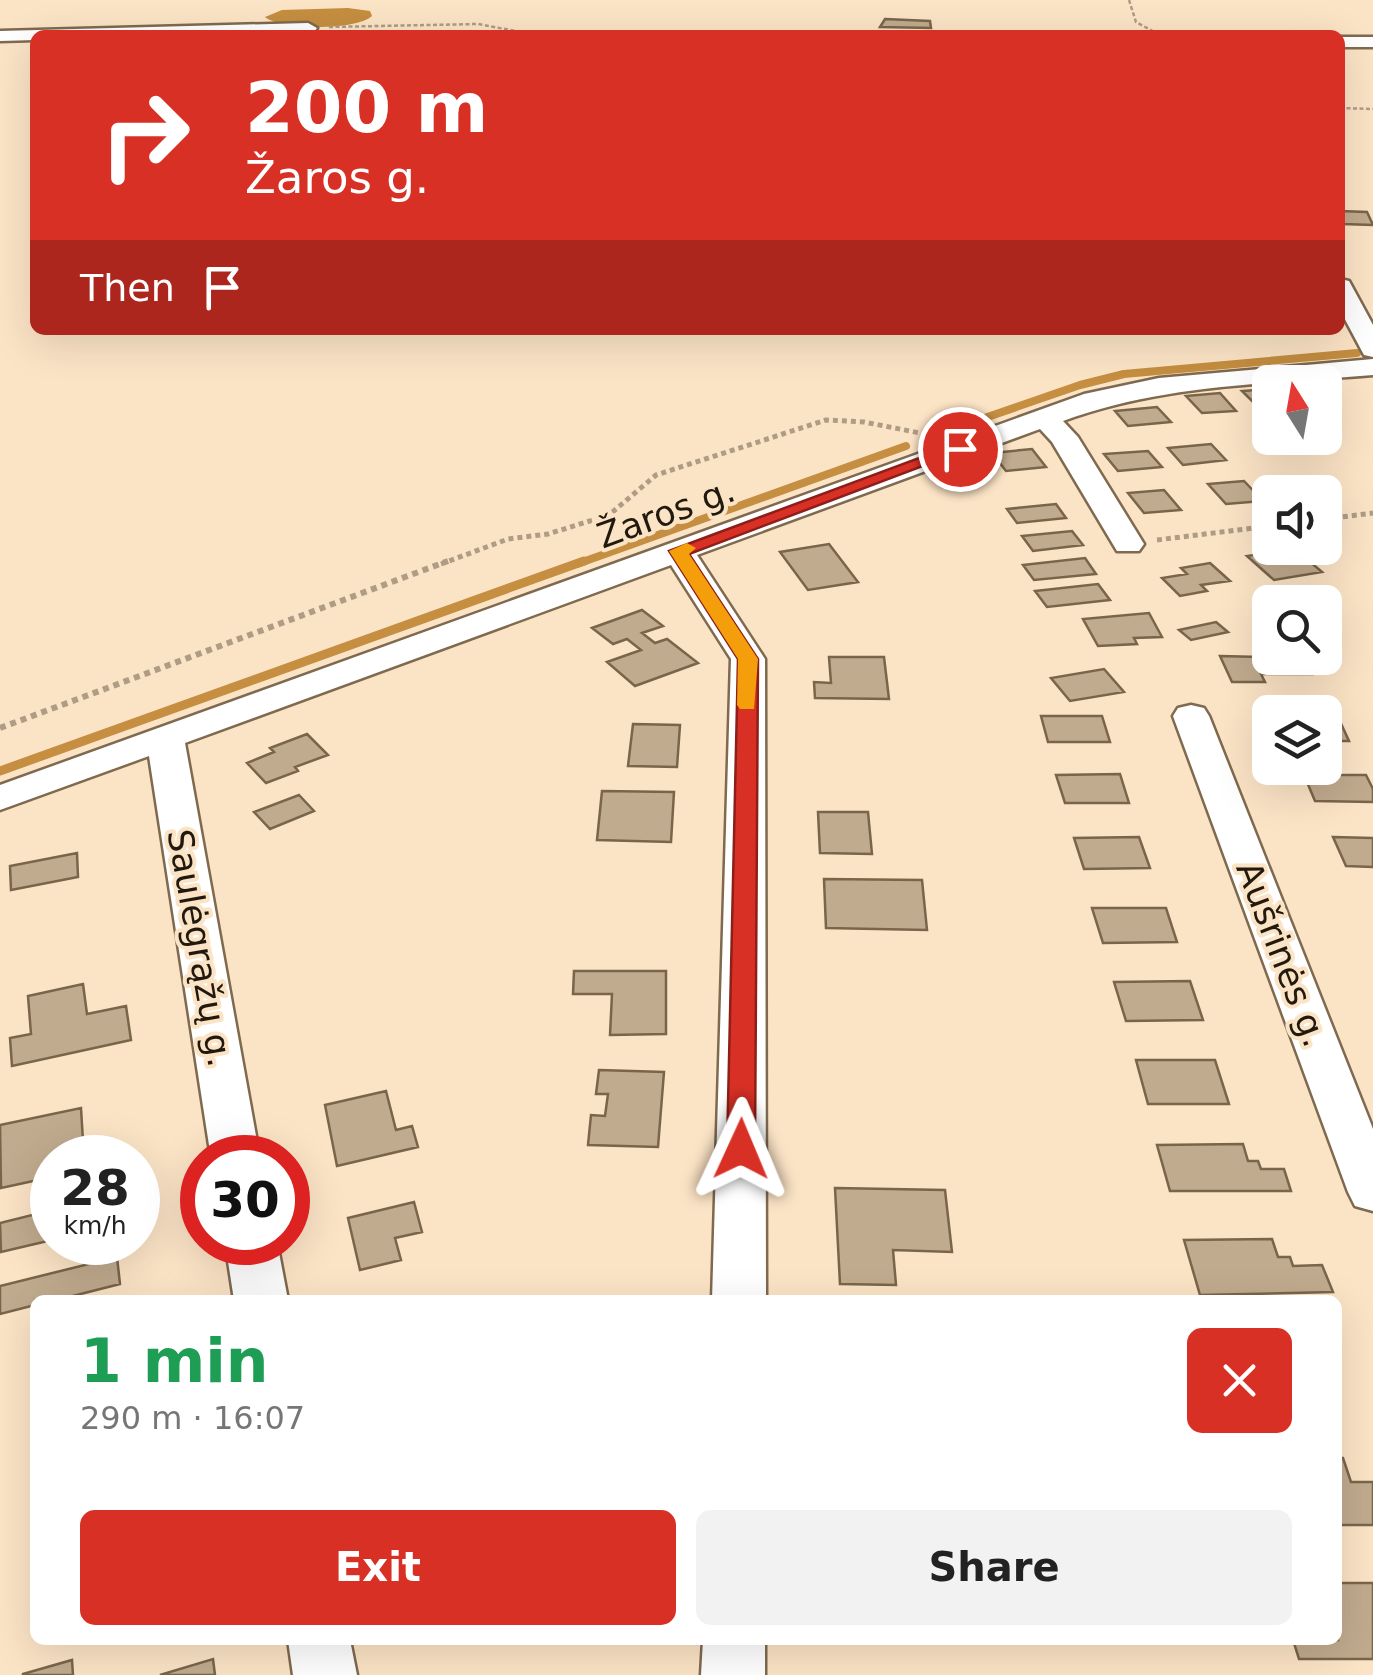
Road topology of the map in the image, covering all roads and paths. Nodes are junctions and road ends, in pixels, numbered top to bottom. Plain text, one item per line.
1 (1129, 0) edge
2 (308, 28) joint
3 (231, 30) edge
4 (510, 30) edge
5 (1151, 30) edge
6 (30, 35) edge
7 (0, 36) edge
8 (1345, 42) edge
9 (1373, 42) edge
10 (1345, 108) edge
11 (1373, 109) edge
12 (1345, 296) edge
13 (1373, 349) edge
14 (1373, 367) edge
15 (1044, 418) junction
16 (975, 443) junction
17 (1373, 512) edge
18 (1342, 517) edge
19 (1252, 528) edge
20 (1128, 544) joint
21 (678, 551) junction
22 (1191, 716) dead end
23 (0, 728) edge
24 (164, 738) junction
25 (0, 798) edge
26 (232, 1135) edge
27 (1373, 1192) edge
28 (255, 1265) edge
29 (259, 1295) edge
30 (738, 1295) edge
31 (320, 1645) edge
32 (734, 1645) edge
33 (325, 1675) edge
34 (733, 1675) edge

1 - 5 path
2 - 3 street
2 - 4 path
6 - 7 street
8 - 9 street
10 - 11 path
12 - 13 street
14 - 15 street, Žaros g.
15 - 16 street, Žaros g.
15 - 20 street
16 - 21 street, Žaros g.
16 - 23 path
17 - 18 path
19 - 20 path
21 - 24 street, Žaros g.
21 - 30 street
22 - 27 street, Aušrinės g.
24 - 25 street, Žaros g.
24 - 26 street, Saulėgrąžų g.
28 - 29 street
31 - 33 street
32 - 34 street

